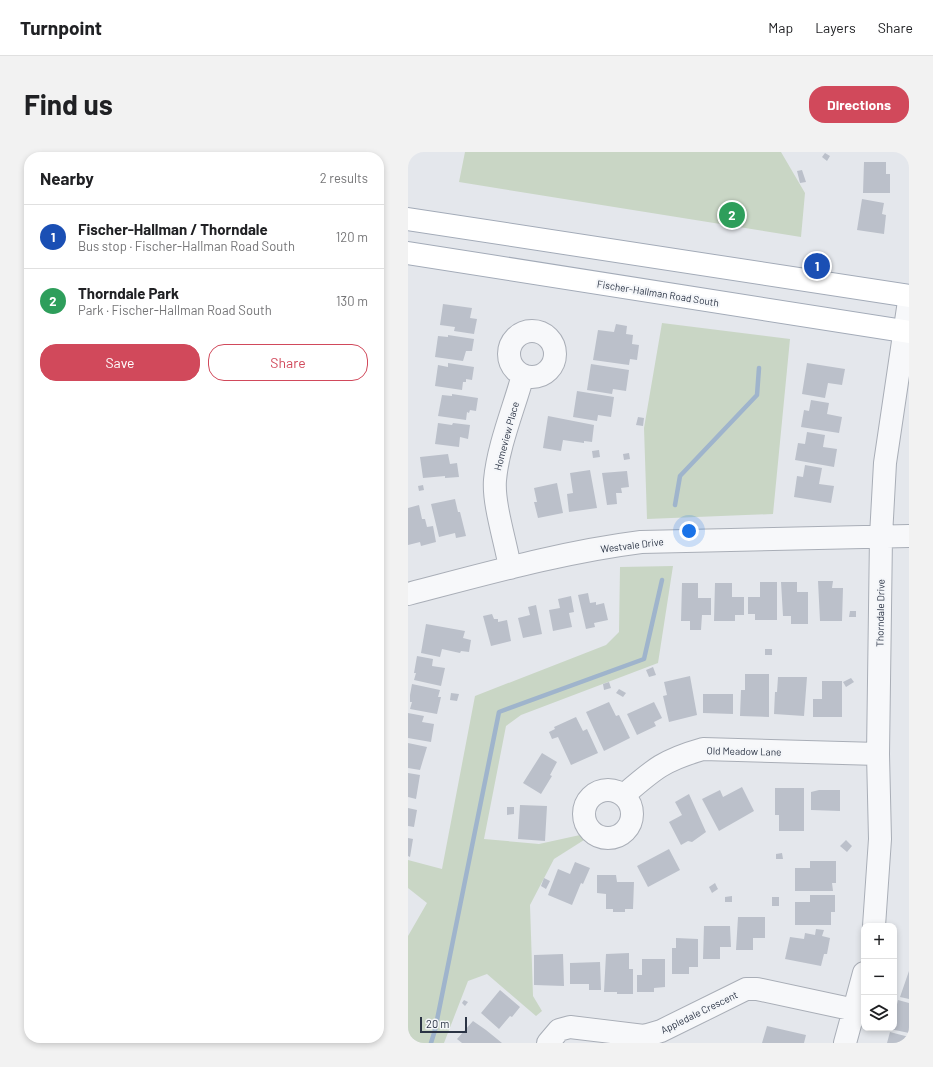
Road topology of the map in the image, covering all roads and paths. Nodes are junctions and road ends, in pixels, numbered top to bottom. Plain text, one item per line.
1 (408, 219) edge
2 (408, 253) edge
3 (909, 296) edge
4 (909, 301) edge
5 (906, 332) edge
6 (523, 375) dead end
7 (881, 536) junction
8 (909, 536) edge
9 (510, 568) junction
10 (408, 594) edge
11 (878, 754) junction
12 (624, 795) dead end
13 (874, 923) edge
14 (861, 985) edge
15 (855, 1010) junction
16 (548, 1043) edge
17 (845, 1043) edge

1 - 3 main road
2 - 5 main road, Fischer-Hallman Road South
4 - 5 street, Thorndale Drive
5 - 7 street, Thorndale Drive
6 - 9 street, Homeview Place
7 - 8 street, Westvale Drive
7 - 9 street, Westvale Drive
7 - 11 street, Thorndale Drive
9 - 10 street, Westvale Drive
11 - 12 street, Old Meadow Lane
11 - 13 street, Thorndale Drive
14 - 15 street
15 - 16 street, Appledale Crescent
15 - 17 street

